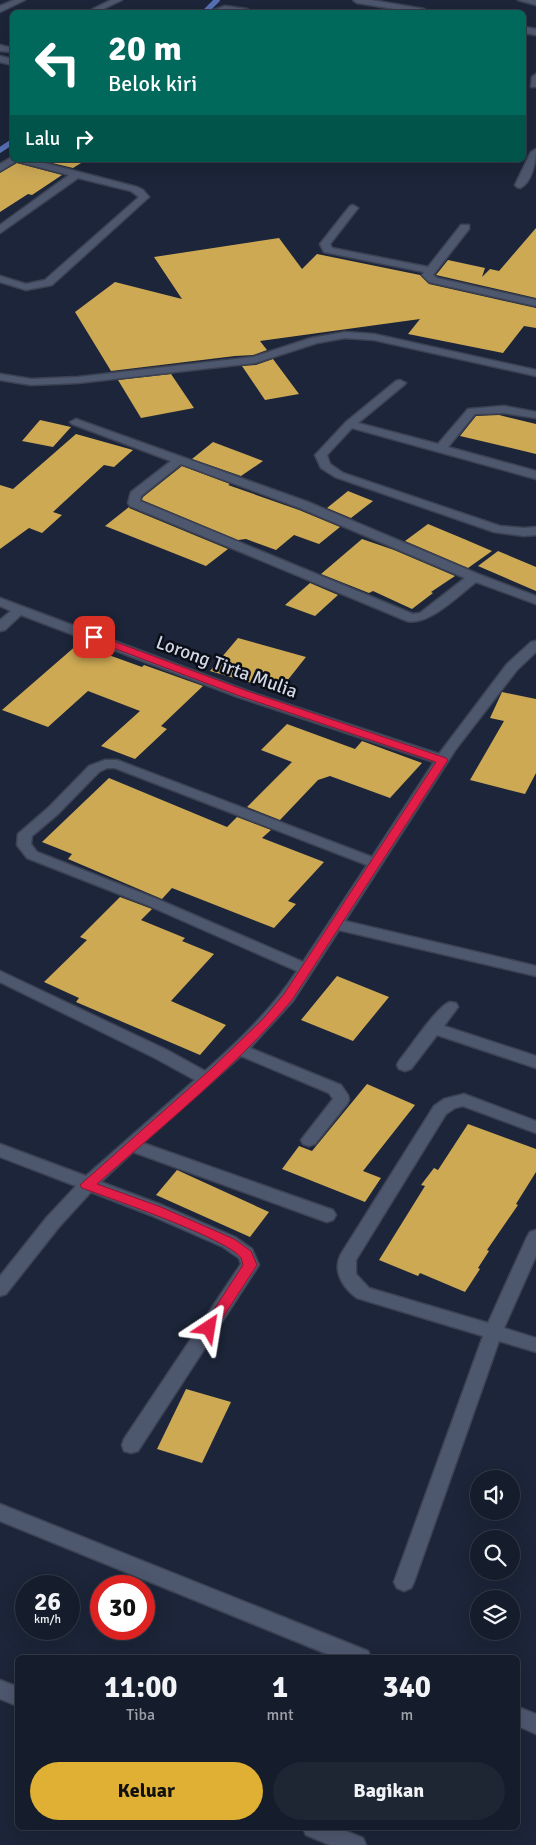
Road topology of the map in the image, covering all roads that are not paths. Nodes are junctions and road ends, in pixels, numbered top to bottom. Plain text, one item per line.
1 (20, 0) edge
2 (118, 0) edge
3 (357, 0) edge
4 (522, 0) edge
5 (381, 2) edge
6 (536, 2) edge
7 (0, 9) edge
8 (95, 10) edge
9 (415, 10) edge
10 (536, 152) edge
11 (8, 157) edge
12 (30, 162) edge
13 (0, 168) edge
14 (77, 174) junction
15 (520, 185) dead end
16 (353, 208) dead end
17 (466, 227) dead end
18 (0, 230) edge
19 (430, 270) junction
20 (0, 279) edge
21 (536, 303) edge
22 (536, 373) edge
23 (0, 377) edge
24 (400, 383) dead end
25 (536, 415) edge
26 (76, 422) dead end
27 (350, 424) junction
28 (442, 448) junction
29 (180, 459) junction
30 (536, 475) edge
31 (536, 531) edge
32 (474, 577) junction
33 (536, 600) edge
34 (0, 602) edge
35 (19, 610) junction
36 (0, 627) edge
37 (536, 645) edge
38 (443, 760) junction
39 (374, 863) junction
40 (335, 924) junction
41 (306, 969) junction
42 (536, 971) edge
43 (0, 976) edge
44 (450, 1007) dead end
45 (432, 1028) junction
46 (238, 1049) junction
47 (536, 1062) edge
48 (405, 1065) dead end
49 (207, 1079) junction
50 (536, 1127) edge
51 (309, 1140) dead end
52 (131, 1145) junction
53 (0, 1150) edge
54 (87, 1185) junction
55 (327, 1215) dead end
56 (536, 1237) edge
57 (0, 1290) edge
58 (493, 1332) junction
59 (536, 1345) edge
60 (131, 1445) dead end
61 (0, 1512) edge
62 (404, 1582) dead end
63 (354, 1655) edge
64 (0, 1689) edge
65 (15, 1696) edge
66 (520, 1718) edge
67 (536, 1724) edge
68 (319, 1830) edge
69 (355, 1845) edge

1 - 7 street
2 - 8 street
3 - 5 street
4 - 6 street
5 - 9 street
10 - 15 street
11 - 13 street
12 - 14 street
14 - 18 street
14 - 20 street
16 - 19 street
17 - 19 street
19 - 21 street
22 - 23 street
24 - 27 street
25 - 28 street
26 - 29 street
27 - 28 street
27 - 31 street
28 - 30 street
29 - 32 street
29 - 32 street
32 - 33 street
34 - 35 street, Lorong Tirta Mulia
35 - 36 street
35 - 38 street, Lorong Tirta Mulia
37 - 38 street
38 - 39 street
39 - 40 street
39 - 41 street
40 - 41 street
40 - 42 street
41 - 46 street
43 - 49 street
44 - 45 street
45 - 47 street
45 - 48 street
46 - 49 street
46 - 51 street
49 - 52 street
50 - 58 street
52 - 54 street
52 - 55 street
53 - 54 street
54 - 57 street
54 - 60 street
56 - 58 street
58 - 59 street
58 - 62 street
61 - 63 street
64 - 65 street
66 - 67 street
68 - 69 street

